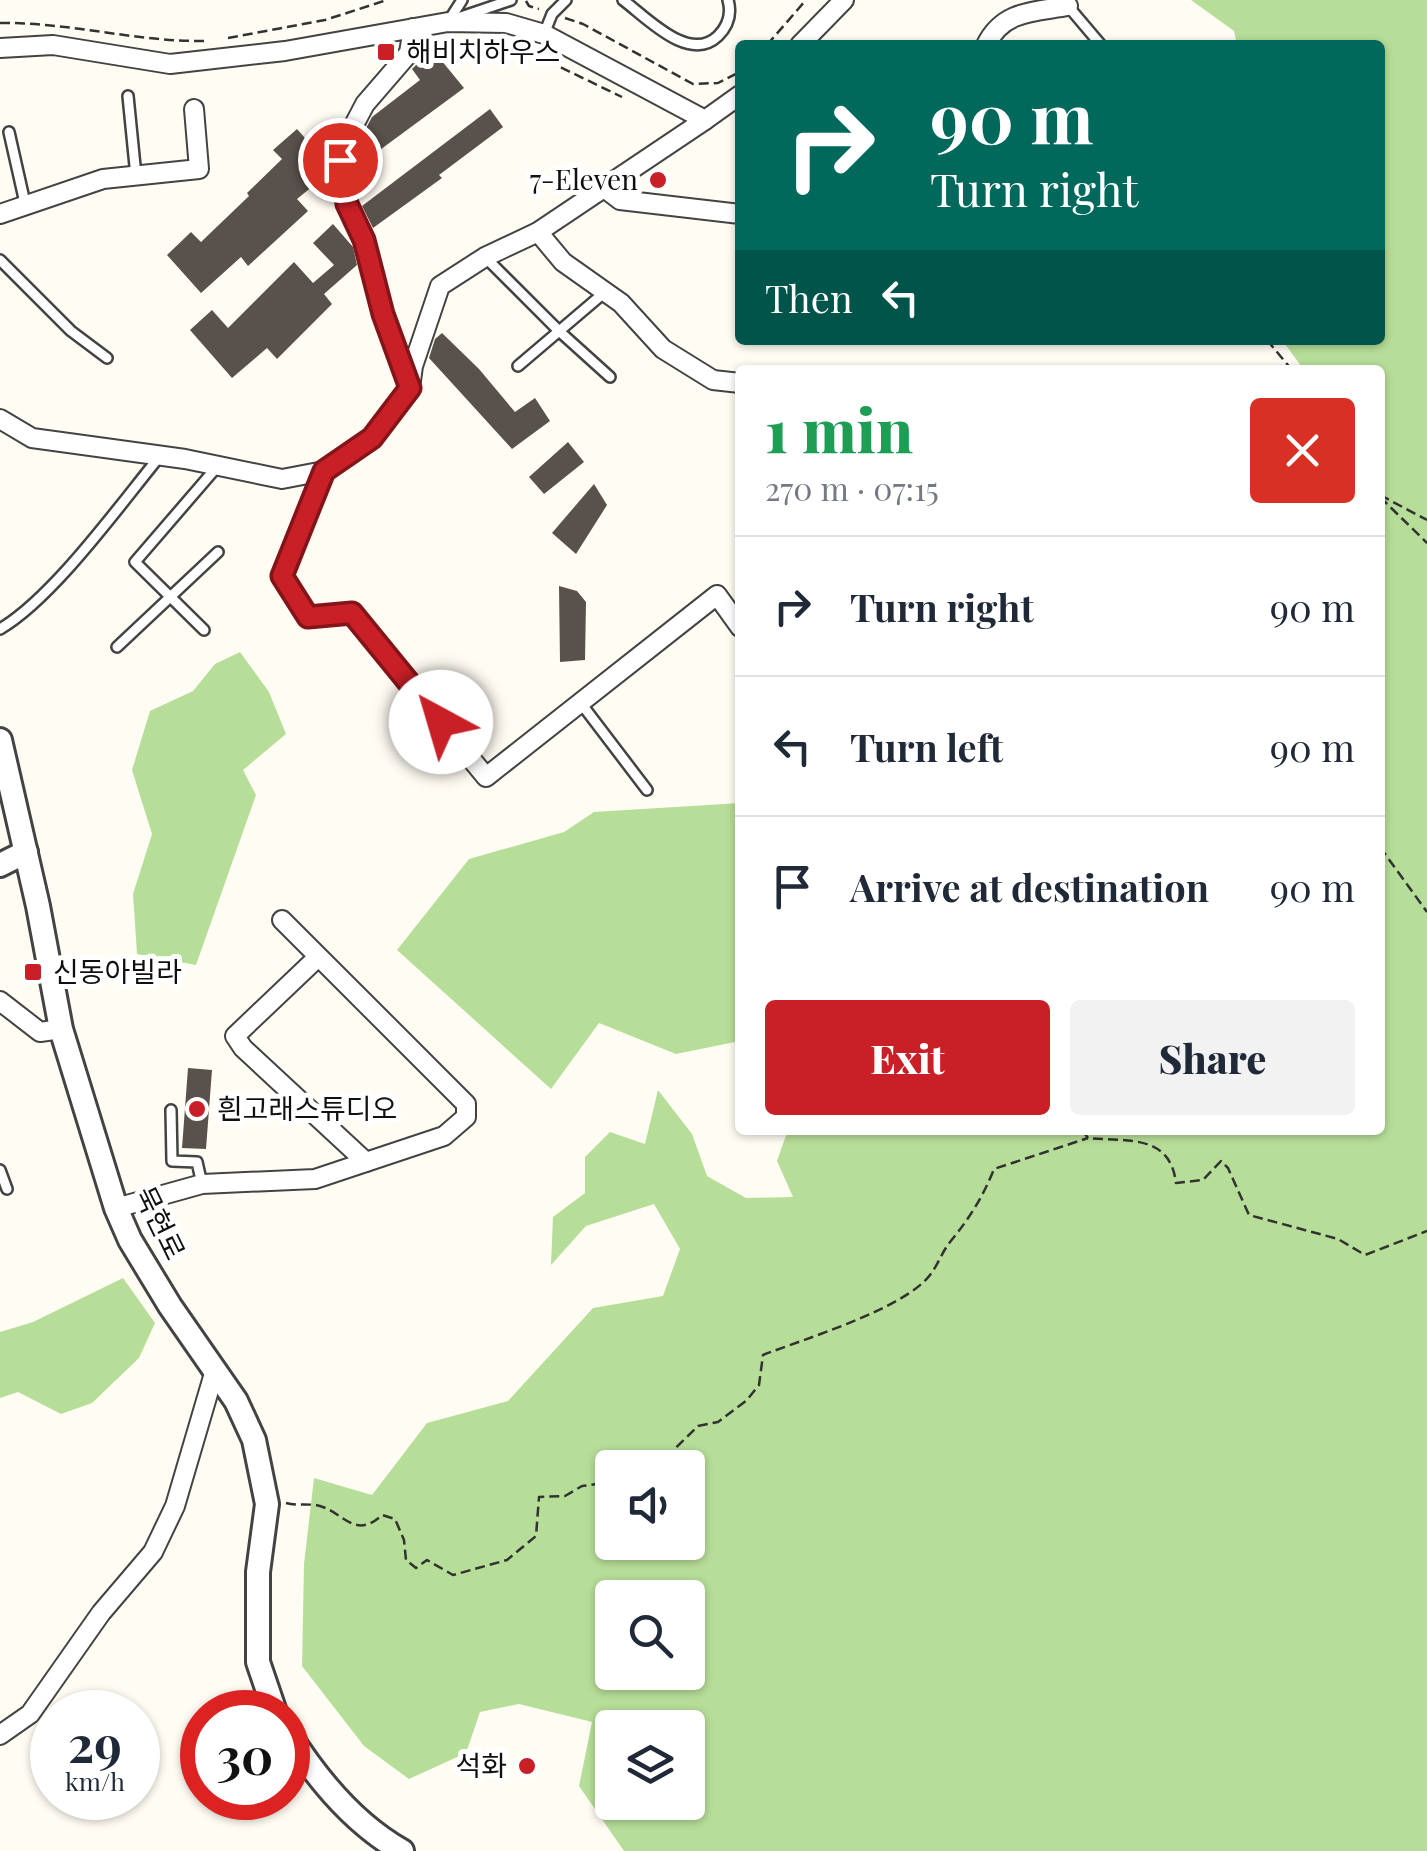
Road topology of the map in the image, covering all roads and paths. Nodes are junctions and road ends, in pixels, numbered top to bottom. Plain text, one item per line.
1 (387, 0) edge
2 (462, 0) edge
3 (511, 0) edge
4 (525, 0) edge
5 (566, 0) edge
6 (622, 0) edge
7 (728, 0) edge
8 (806, 0) edge
9 (844, 0) edge
10 (1066, 3) edge
11 (552, 14) junction
12 (0, 22) edge
13 (448, 22) junction
14 (414, 28) junction
15 (544, 34) junction
16 (228, 38) dead end
17 (771, 40) edge
18 (805, 40) edge
19 (989, 40) edge
20 (1097, 40) edge
21 (213, 41) dead end
22 (0, 48) edge
23 (735, 74) edge
24 (128, 96) dead end
25 (735, 99) edge
26 (194, 109) dead end
27 (705, 120) junction
28 (9, 132) dead end
29 (136, 176) junction
30 (603, 187) junction
31 (24, 204) junction
32 (735, 213) edge
33 (0, 214) edge
34 (538, 232) junction
35 (484, 257) junction
36 (0, 260) edge
37 (605, 292) junction
38 (558, 331) junction
39 (1271, 345) edge
40 (107, 358) dead end
41 (1288, 365) edge
42 (518, 366) dead end
43 (610, 377) dead end
44 (735, 382) edge
45 (410, 388) junction
46 (0, 419) edge
47 (160, 456) junction
48 (216, 468) junction
49 (324, 471) junction
50 (1385, 499) edge
51 (1385, 501) edge
52 (1427, 520) edge
53 (1427, 543) edge
54 (218, 552) dead end
55 (170, 597) junction
56 (735, 620) edge
57 (0, 630) edge
58 (204, 630) dead end
59 (117, 647) dead end
60 (580, 702) junction
61 (0, 740) edge
62 (648, 790) dead end
63 (26, 852) junction
64 (1385, 854) edge
65 (0, 865) edge
66 (1427, 912) edge
67 (282, 920) dead end
68 (317, 958) junction
69 (0, 1001) edge
70 (61, 1029) junction
71 (171, 1110) dead end
72 (1086, 1135) edge
73 (1088, 1138) junction
74 (366, 1162) junction
75 (0, 1170) edge
76 (202, 1184) junction
77 (7, 1190) dead end
78 (116, 1208) junction
79 (1427, 1230) edge
80 (215, 1370) junction
81 (673, 1450) edge
82 (595, 1484) edge
83 (268, 1504) junction
84 (268, 1690) edge
85 (0, 1735) edge
86 (310, 1768) edge
87 (402, 1851) edge

1 - 16 path
2 - 13 lane
3 - 13 lane
4 - 11 path
5 - 11 lane
6 - 7 lane
8 - 17 path
9 - 18 street
10 - 19 street
10 - 20 lane
11 - 15 lane
11 - 23 path
12 - 21 path
13 - 14 street
13 - 15 street
14 - 22 street
14 - 45 street
15 - 27 street
24 - 29 lane
25 - 27 street
26 - 29 street
27 - 30 street
28 - 31 lane
29 - 31 street
30 - 32 street
30 - 34 street
31 - 33 street
34 - 35 street
34 - 37 street
35 - 38 lane
35 - 45 street
36 - 40 lane
37 - 38 lane
37 - 44 street
38 - 42 lane
38 - 43 lane
39 - 41 path
45 - 49 street
46 - 47 street
47 - 48 street
47 - 57 lane
48 - 49 street
48 - 55 lane
49 - 60 street
50 - 52 path
51 - 53 path
54 - 55 lane
55 - 58 lane
55 - 59 lane
56 - 60 street
60 - 62 lane
61 - 63 street, 묵현로
63 - 65 street
63 - 70 street, 묵현로
64 - 66 path
67 - 68 street
68 - 74 street
68 - 74 street
69 - 70 street
70 - 78 street, 묵현로
71 - 76 lane
72 - 73 path
73 - 79 path
73 - 81 path
74 - 76 street
75 - 77 lane
76 - 78 street
78 - 80 street, 묵현로
80 - 83 street, 묵현로
80 - 85 street
82 - 83 path
83 - 84 street, 묵현로
86 - 87 street

